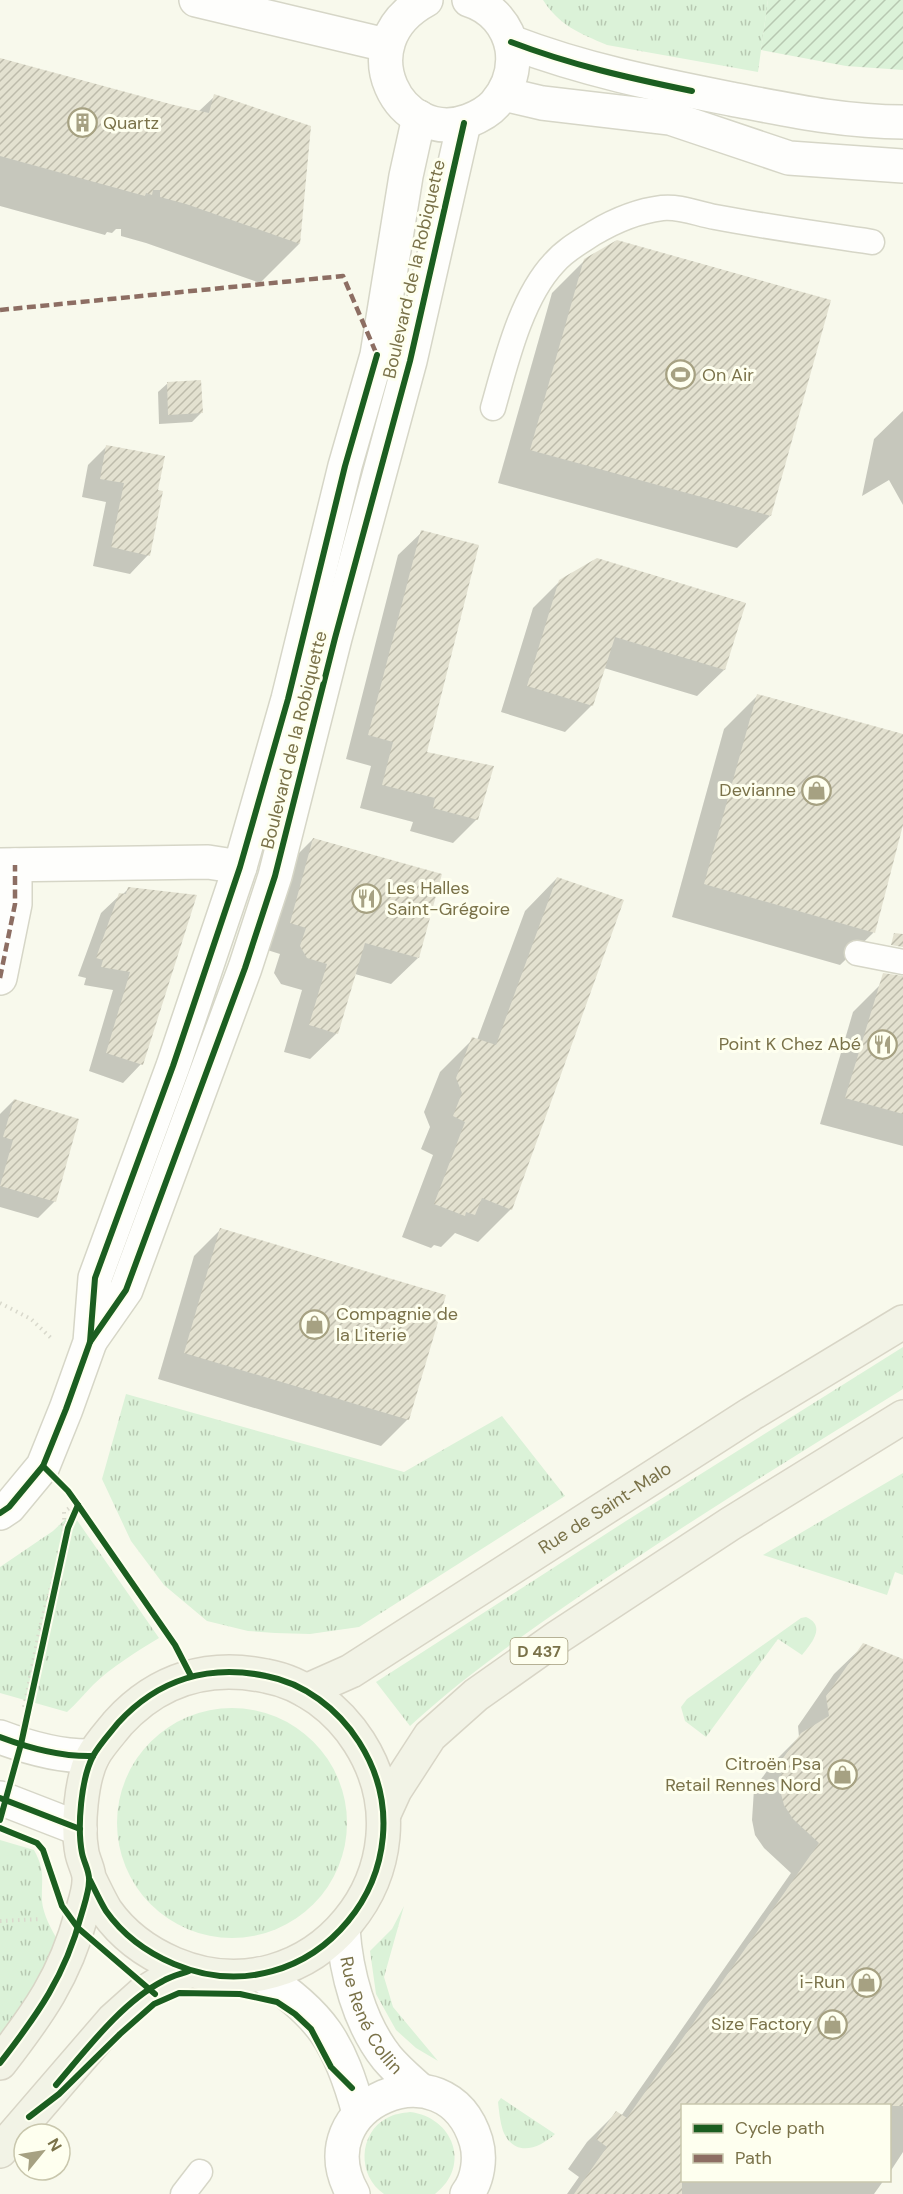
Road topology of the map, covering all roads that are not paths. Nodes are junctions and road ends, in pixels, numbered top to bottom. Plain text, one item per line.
1 (196, 0) edge
2 (426, 0) edge
3 (486, 5) edge
4 (511, 42) junction
5 (386, 45) junction
6 (504, 94) junction
7 (419, 117) junction
8 (903, 122) edge
9 (464, 123) junction
10 (903, 166) edge
11 (872, 242) dead end
12 (493, 408) dead end
13 (8, 865) edge
14 (240, 867) junction
15 (857, 953) dead end
16 (903, 962) edge
17 (0, 978) edge
18 (903, 1322) edge
19 (90, 1342) junction
20 (903, 1417) edge
21 (0, 1513) edge
22 (306, 1691) junction
23 (12, 1741) edge
24 (93, 1756) junction
25 (0, 1798) edge
26 (384, 1814) junction
27 (80, 1829) junction
28 (90, 1880) junction
29 (343, 1929) junction
30 (189, 1971) junction
31 (260, 1974) junction
32 (0, 2063) edge
33 (420, 2090) junction
34 (359, 2113) junction
35 (0, 2151) edge
36 (200, 2172) dead end
37 (183, 2194) edge
38 (353, 2194) edge
39 (467, 2194) edge

1 - 5 main road
2 - 5 main road
3 - 4 main road
4 - 6 main road
4 - 8 main road
5 - 7 main road
6 - 9 main road
6 - 10 main road
7 - 9 main road
7 - 14 main road, Boulevard de la Robiquette
9 - 19 main road, Boulevard de la Robiquette
11 - 12 lane
13 - 14 main road
13 - 17 main road
14 - 19 main road, Boulevard de la Robiquette
15 - 16 lane
18 - 22 main road, Rue de Saint-Malo
19 - 21 main road, Boulevard de la Robiquette
20 - 26 main road, D 437
22 - 24 main road
22 - 26 main road
23 - 24 main road
24 - 27 main road
25 - 27 main road
26 - 29 main road
27 - 28 main road
28 - 30 main road
28 - 32 main road
29 - 31 main road
29 - 33 main road, Rue René Collin
30 - 31 main road
30 - 35 main road
31 - 34 main road
33 - 34 main road, Rue René Collin
33 - 39 main road, Rue René Collin
34 - 38 main road, Rue René Collin
36 - 37 lane

